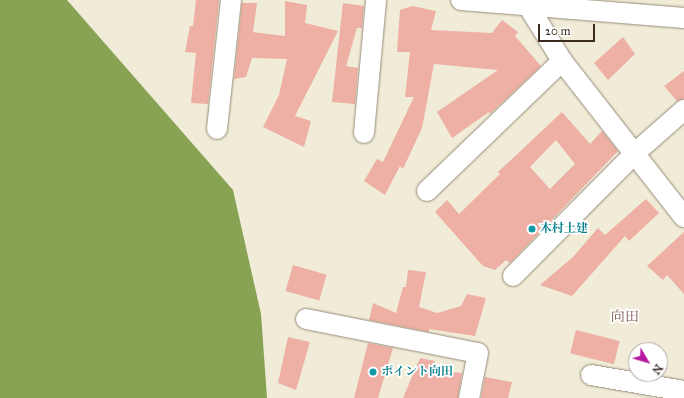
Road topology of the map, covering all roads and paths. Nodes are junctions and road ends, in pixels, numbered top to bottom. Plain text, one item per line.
1 (231, 0) edge
2 (376, 0) edge
3 (461, 0) edge
4 (527, 2) edge
5 (684, 18) edge
6 (562, 61) junction
7 (684, 110) edge
8 (217, 129) dead end
9 (364, 133) dead end
10 (634, 153) junction
11 (427, 191) dead end
12 (684, 217) edge
13 (513, 276) dead end
14 (306, 319) dead end
15 (591, 375) dead end
16 (684, 391) edge
17 (469, 398) edge

1 - 8 street
2 - 9 street
3 - 4 street
4 - 5 street
4 - 6 street
6 - 10 street
6 - 11 street
7 - 10 street
10 - 12 street
10 - 13 street
14 - 17 street
15 - 16 street

